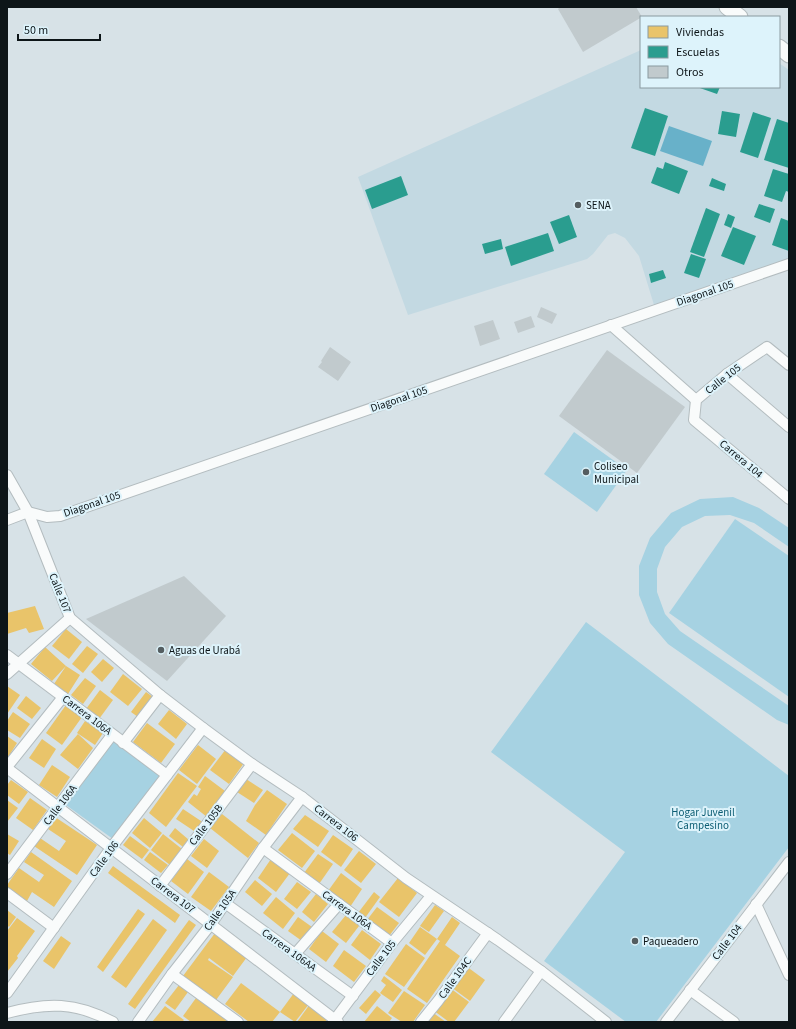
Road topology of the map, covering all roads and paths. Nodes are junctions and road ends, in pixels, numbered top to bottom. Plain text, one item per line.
1 (727, 7) edge
2 (739, 16) edge
3 (780, 48) edge
4 (789, 55) edge
5 (789, 264) edge
6 (611, 325) junction
7 (789, 365) edge
8 (727, 374) junction
9 (696, 400) junction
10 (694, 420) joint
11 (789, 427) edge
12 (7, 475) edge
13 (789, 499) edge
14 (28, 512) junction
15 (7, 520) edge
16 (70, 618) junction
17 (7, 655) edge
18 (18, 664) junction
19 (7, 674) edge
20 (160, 695) junction
21 (63, 697) junction
22 (203, 728) junction
23 (112, 735) junction
24 (123, 743) junction
25 (252, 764) junction
26 (7, 768) edge
27 (167, 775) junction
28 (302, 797) junction
29 (58, 807) junction
30 (112, 848) junction
31 (263, 848) junction
32 (789, 862) edge
33 (7, 874) edge
34 (160, 886) junction
35 (7, 893) edge
36 (431, 896) junction
37 (225, 903) junction
38 (338, 904) junction
39 (756, 904) junction
40 (211, 924) junction
41 (54, 928) junction
42 (488, 933) junction
43 (392, 943) junction
44 (295, 954) junction
45 (541, 971) junction
46 (172, 974) junction
47 (789, 975) edge
48 (690, 990) junction
49 (7, 993) edge
50 (353, 996) junction
51 (7, 1013) edge
52 (335, 1021) edge
53 (113, 1022) edge
54 (138, 1022) edge
55 (238, 1022) edge
56 (421, 1022) edge
57 (504, 1022) edge
58 (606, 1022) edge
59 (666, 1022) edge
60 (734, 1022) edge

1 - 2 main road
3 - 4 main road
5 - 6 street, Diagonal 105
6 - 9 street
6 - 14 street, Diagonal 105
7 - 8 street, Calle 105
8 - 9 street, Calle 105
8 - 11 street
9 - 10 street, Calle 105
10 - 13 street, Carrera 104
12 - 14 street, Calle 107
14 - 15 street
14 - 16 street, Calle 107
16 - 18 street, Calle 107
16 - 20 street, Carrera 106
17 - 18 street, Carrera 106A
18 - 19 street, Calle 107
18 - 21 street, Carrera 106A
20 - 22 street, Carrera 106
20 - 24 street
21 - 23 street, Carrera 106A
21 - 26 street
22 - 25 street, Carrera 106
22 - 27 street, Calle 106
23 - 24 street, Carrera 106A
23 - 29 street, Calle 106A
24 - 27 street, Carrera 106A
25 - 28 street, Carrera 106
25 - 34 street, Calle 105B
26 - 29 street, Carrera 107
27 - 30 street, Calle 106
28 - 31 street, Calle 105A
28 - 36 street, Carrera 106
29 - 30 street, Carrera 107
29 - 33 street, Calle 106A
30 - 34 street, Carrera 107
30 - 41 street, Calle 106
31 - 37 street, Calle 105A
31 - 38 street, Carrera 106A
32 - 39 street, Calle 104
34 - 40 street, Carrera 107
35 - 41 street
36 - 42 street, Carrera 106
36 - 43 street, Calle 105
37 - 40 street, Calle 105A
37 - 44 street, Carrera 106AA
38 - 43 street, Carrera 106A
38 - 44 street
39 - 47 street
39 - 48 street, Calle 104
40 - 46 street, Calle 105A
40 - 52 street, Carrera 107
41 - 49 street, Calle 106
42 - 45 street, Carrera 106
42 - 56 street, Calle 104C
43 - 50 street, Calle 105
44 - 50 street, Carrera 106AA
45 - 57 street
45 - 58 street, Carrera 106
46 - 54 street, Calle 105A
46 - 55 street
48 - 59 street, Calle 104
48 - 60 street
50 - 52 street, Calle 105
51 - 53 street

